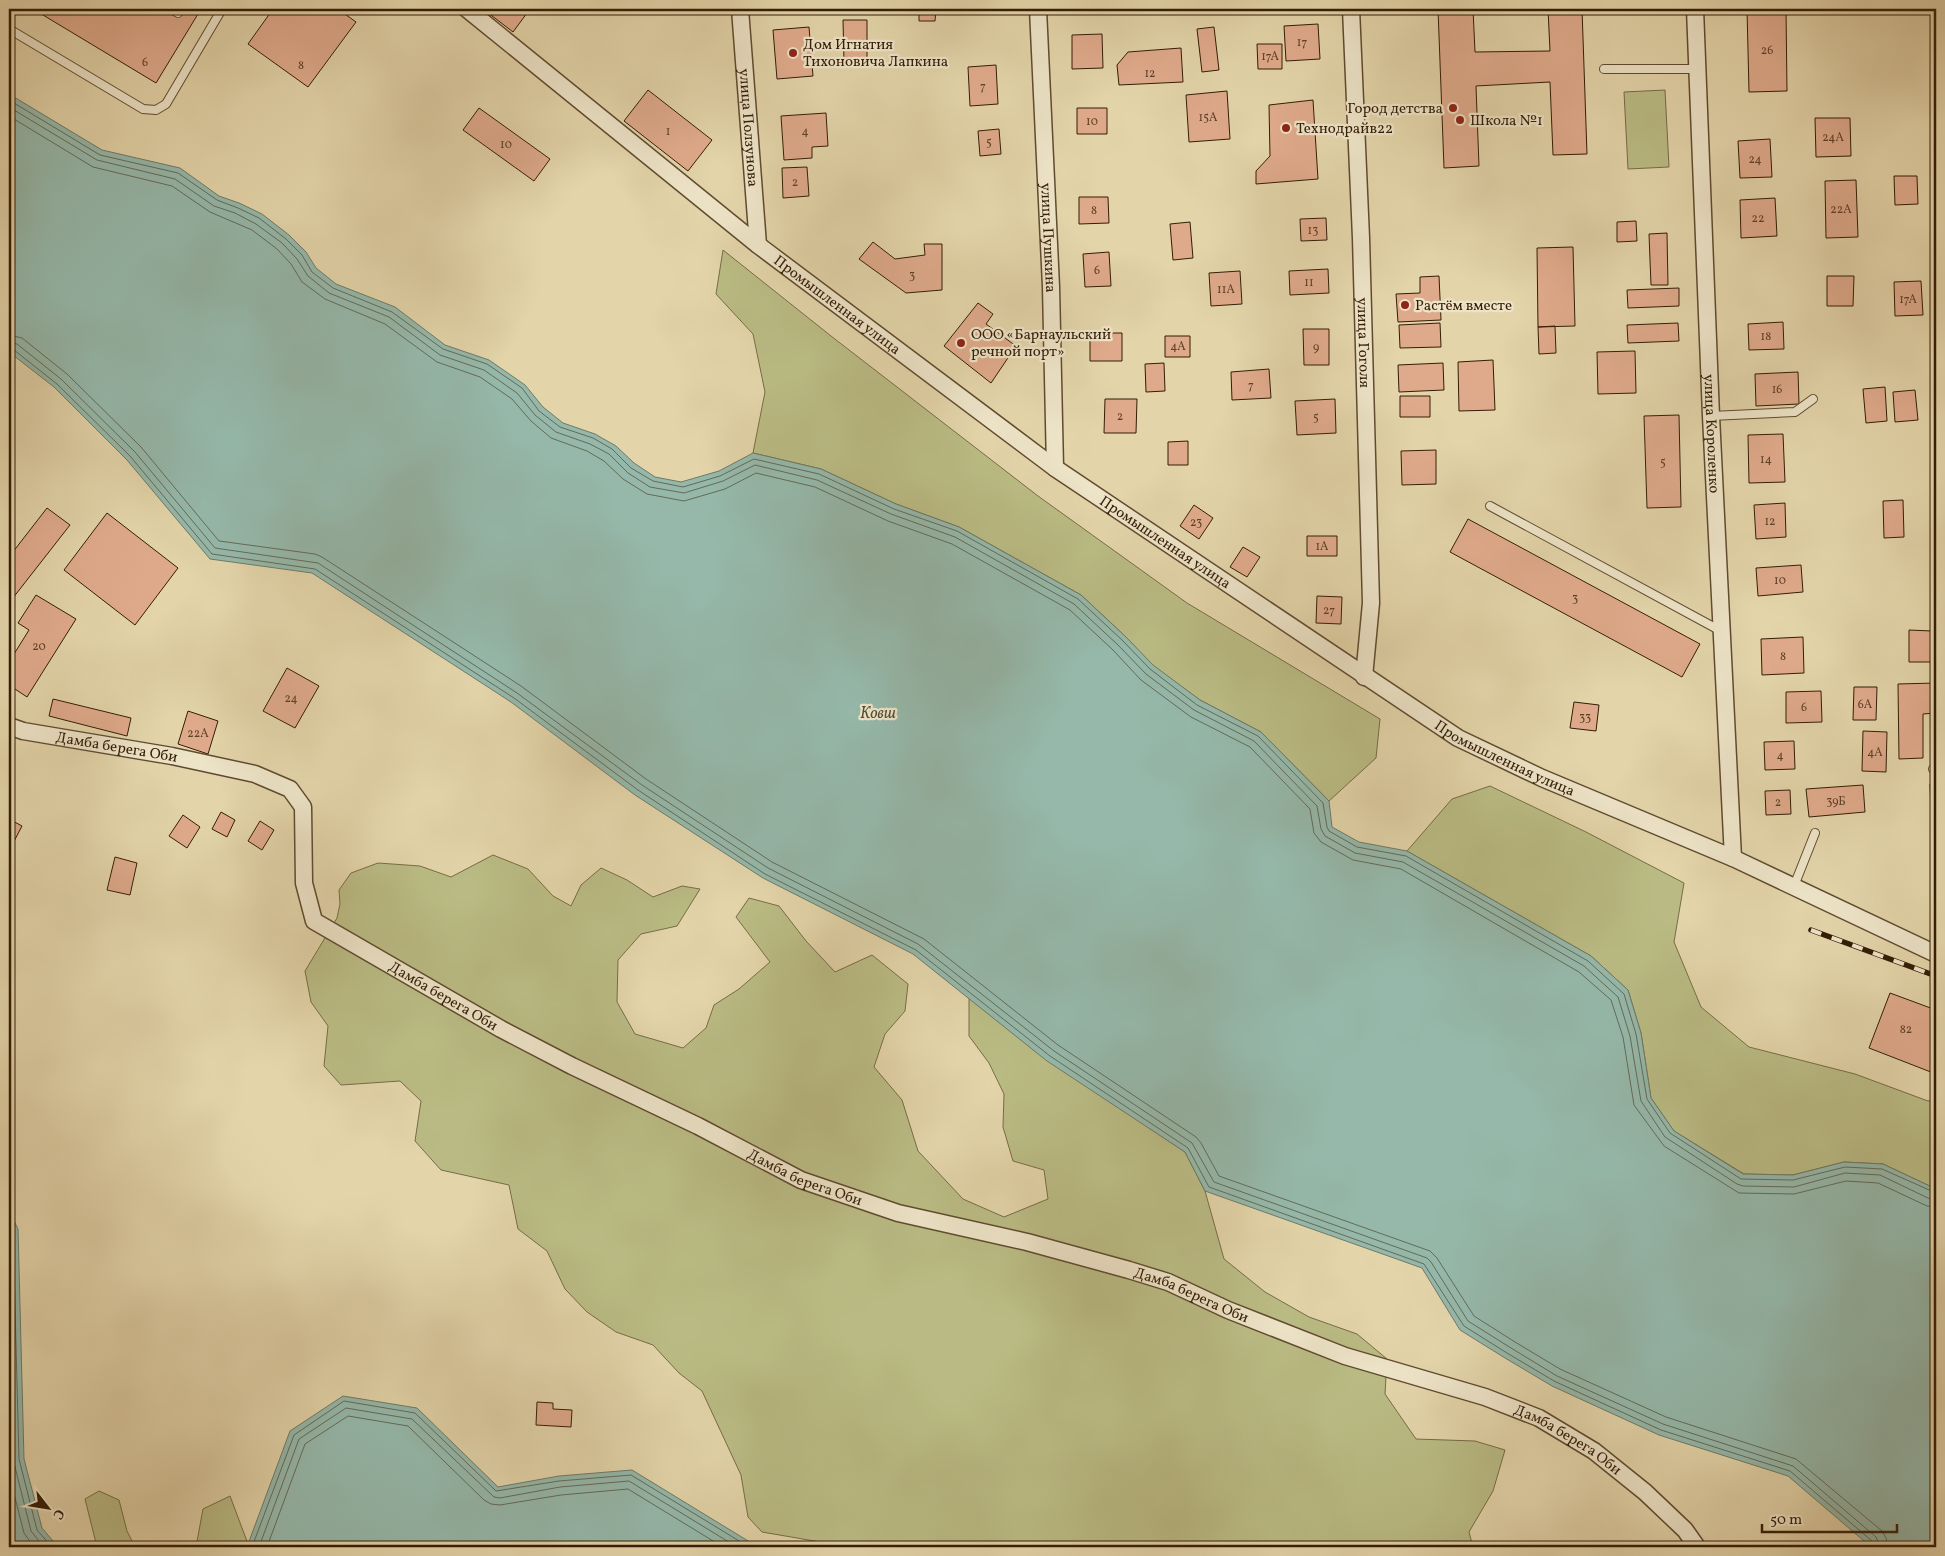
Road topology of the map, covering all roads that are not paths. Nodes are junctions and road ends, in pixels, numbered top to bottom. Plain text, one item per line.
1 (222, 9) edge
2 (467, 9) edge
3 (740, 9) edge
4 (1038, 9) edge
5 (1351, 9) edge
6 (1695, 9) edge
7 (9, 29) edge
8 (1604, 68) dead end
9 (1697, 68) junction
10 (758, 245) junction
11 (1813, 399) dead end
12 (1711, 416) junction
13 (1054, 468) junction
14 (1490, 506) dead end
15 (1721, 631) junction
16 (1364, 677) junction
17 (9, 726) edge
18 (1815, 833) dead end
19 (1733, 858) junction
20 (1794, 886) junction
21 (1936, 954) edge
22 (1697, 1547) edge

1 - 7 lane
2 - 10 street, Промышленная улица
3 - 10 street, улица Ползунова
4 - 13 street, улица Пушкина
5 - 16 street, улица Гоголя
6 - 9 street, улица Короленко
8 - 9 lane
9 - 12 street, улица Короленко
10 - 13 street, Промышленная улица
11 - 12 lane
12 - 15 street, улица Короленко
13 - 16 street, Промышленная улица
14 - 15 lane
15 - 19 street, улица Короленко
16 - 19 street, Промышленная улица
17 - 22 street, Дамба берега Оби
18 - 20 lane
19 - 20 street, Промышленная улица
20 - 21 street, Промышленная улица

